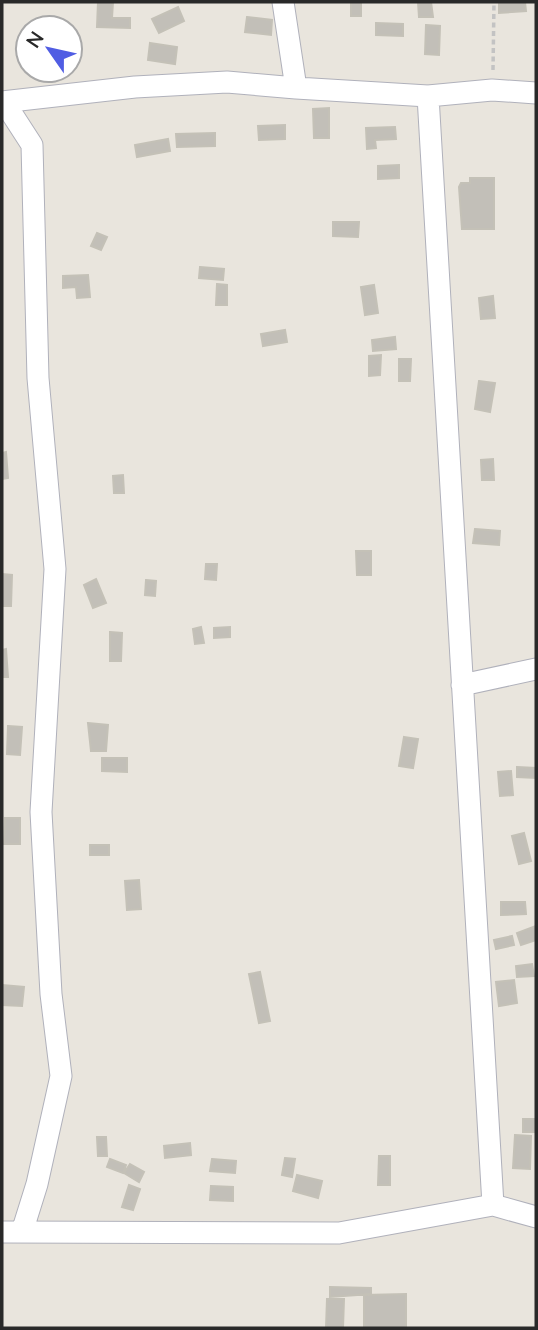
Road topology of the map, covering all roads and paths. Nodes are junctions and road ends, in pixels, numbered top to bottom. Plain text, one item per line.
1 (283, 2) edge
2 (494, 2) edge
3 (296, 88) junction
4 (492, 90) junction
5 (536, 93) edge
6 (428, 96) junction
7 (2, 104) edge
8 (536, 669) edge
9 (462, 685) junction
10 (493, 1205) junction
11 (536, 1217) edge
12 (12, 1232) edge

1 - 3 street
2 - 4 path
3 - 6 street
3 - 7 street
4 - 5 street
4 - 6 street
6 - 9 street
7 - 12 street
8 - 9 street
9 - 10 street
10 - 11 street
10 - 12 street

